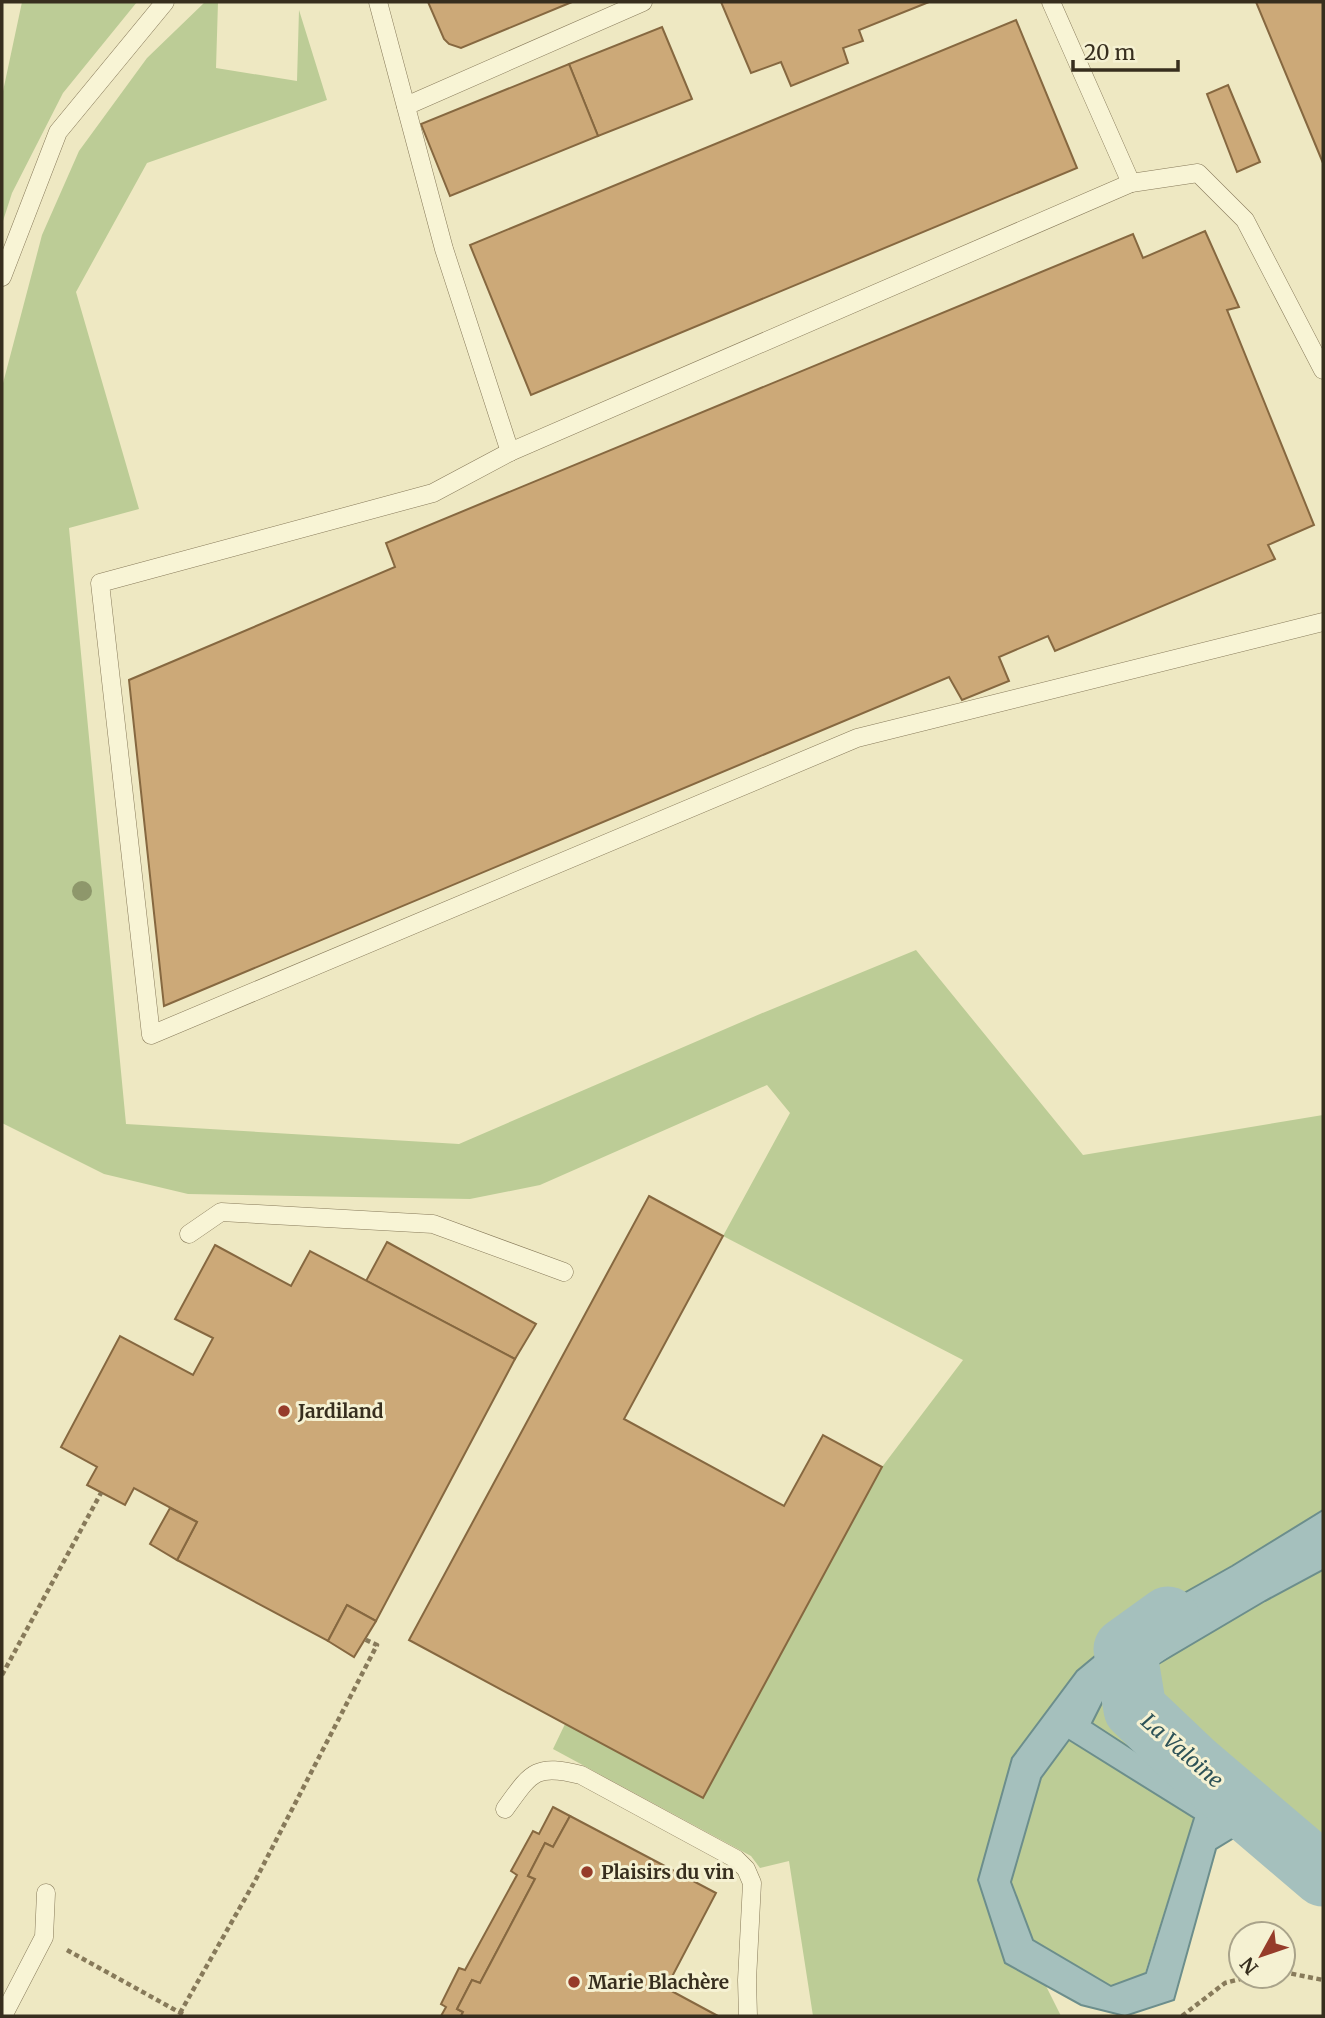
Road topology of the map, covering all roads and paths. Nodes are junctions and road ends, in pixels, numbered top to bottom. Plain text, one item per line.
1 (165, 2) edge
2 (378, 2) edge
3 (643, 2) edge
4 (1051, 2) edge
5 (406, 106) junction
6 (1131, 183) junction
7 (2, 277) edge
8 (1323, 370) edge
9 (510, 452) junction
10 (1323, 622) edge
11 (189, 1234) dead end
12 (564, 1272) dead end
13 (101, 1493) dead end
14 (364, 1639) dead end
15 (2, 1675) edge
16 (505, 1809) dead end
17 (46, 1893) dead end
18 (44, 1937) junction
19 (1297, 1975) edge
20 (1323, 1980) edge
21 (1227, 1982) edge
22 (183, 2015) edge
23 (3, 2016) edge
24 (748, 2016) edge
25 (1182, 2016) edge

1 - 7 lane
2 - 5 lane
3 - 5 lane
4 - 6 lane
5 - 9 lane
6 - 8 lane
6 - 9 lane
9 - 10 lane
11 - 12 lane
13 - 15 path
14 - 22 path
16 - 24 lane
17 - 18 lane
18 - 22 path
18 - 23 lane
19 - 20 path
21 - 25 path

